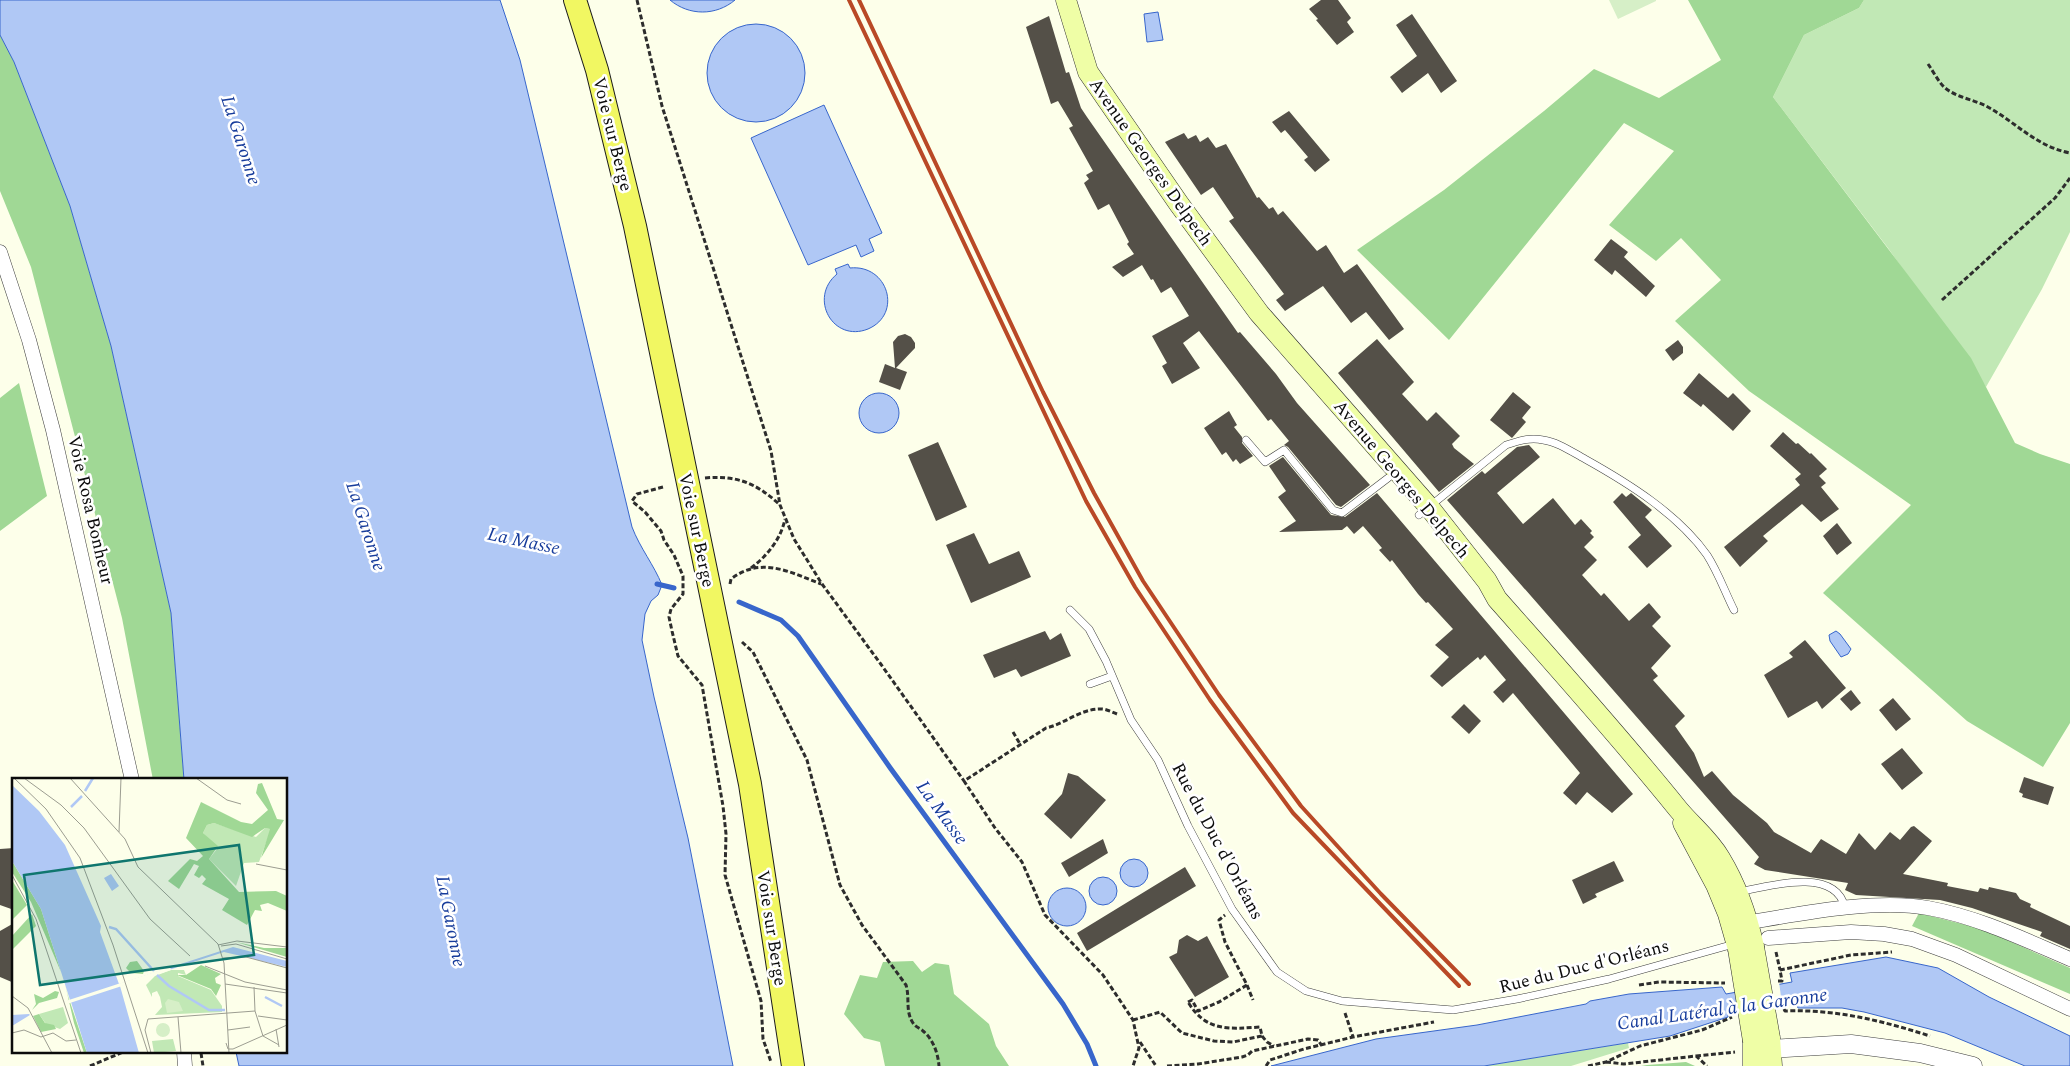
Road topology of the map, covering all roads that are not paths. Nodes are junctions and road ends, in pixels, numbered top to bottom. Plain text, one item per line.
1 (576, 0) edge
2 (1066, 0) edge
3 (1088, 72) junction
4 (0, 252) edge
5 (1246, 440) dead end
6 (1388, 478) junction
7 (1424, 511) junction
8 (1070, 610) dead end
9 (1734, 610) dead end
10 (1112, 676) junction
11 (1090, 684) dead end
12 (132, 778) edge
13 (1680, 812) junction
14 (1689, 838) junction
15 (1732, 894) junction
16 (1845, 908) junction
17 (1750, 938) junction
18 (2070, 959) edge
19 (2070, 1009) edge
20 (1766, 1050) edge
21 (1950, 1063) edge
22 (793, 1066) edge
23 (1760, 1066) edge
24 (1973, 1066) edge

1 - 22 main road, Voie sur Berge
2 - 3 main road, Avenue Georges Delpech
3 - 6 main road
3 - 7 main road, Avenue Georges Delpech
4 - 12 street, Voie Rosa Bonheur
5 - 6 lane
6 - 7 main road
7 - 9 lane
7 - 13 main road, Avenue Georges Delpech
8 - 10 lane, Rue du Duc d'Orléans
10 - 11 lane
10 - 17 lane, Rue du Duc d'Orléans
13 - 14 main road
13 - 15 main road, Avenue Georges Delpech
14 - 15 street
14 - 17 main road
15 - 16 lane
15 - 17 main road, Avenue Georges Delpech
16 - 17 street
16 - 18 street
17 - 19 street
17 - 20 main road, bridge
20 - 21 street
20 - 23 street
21 - 24 street

